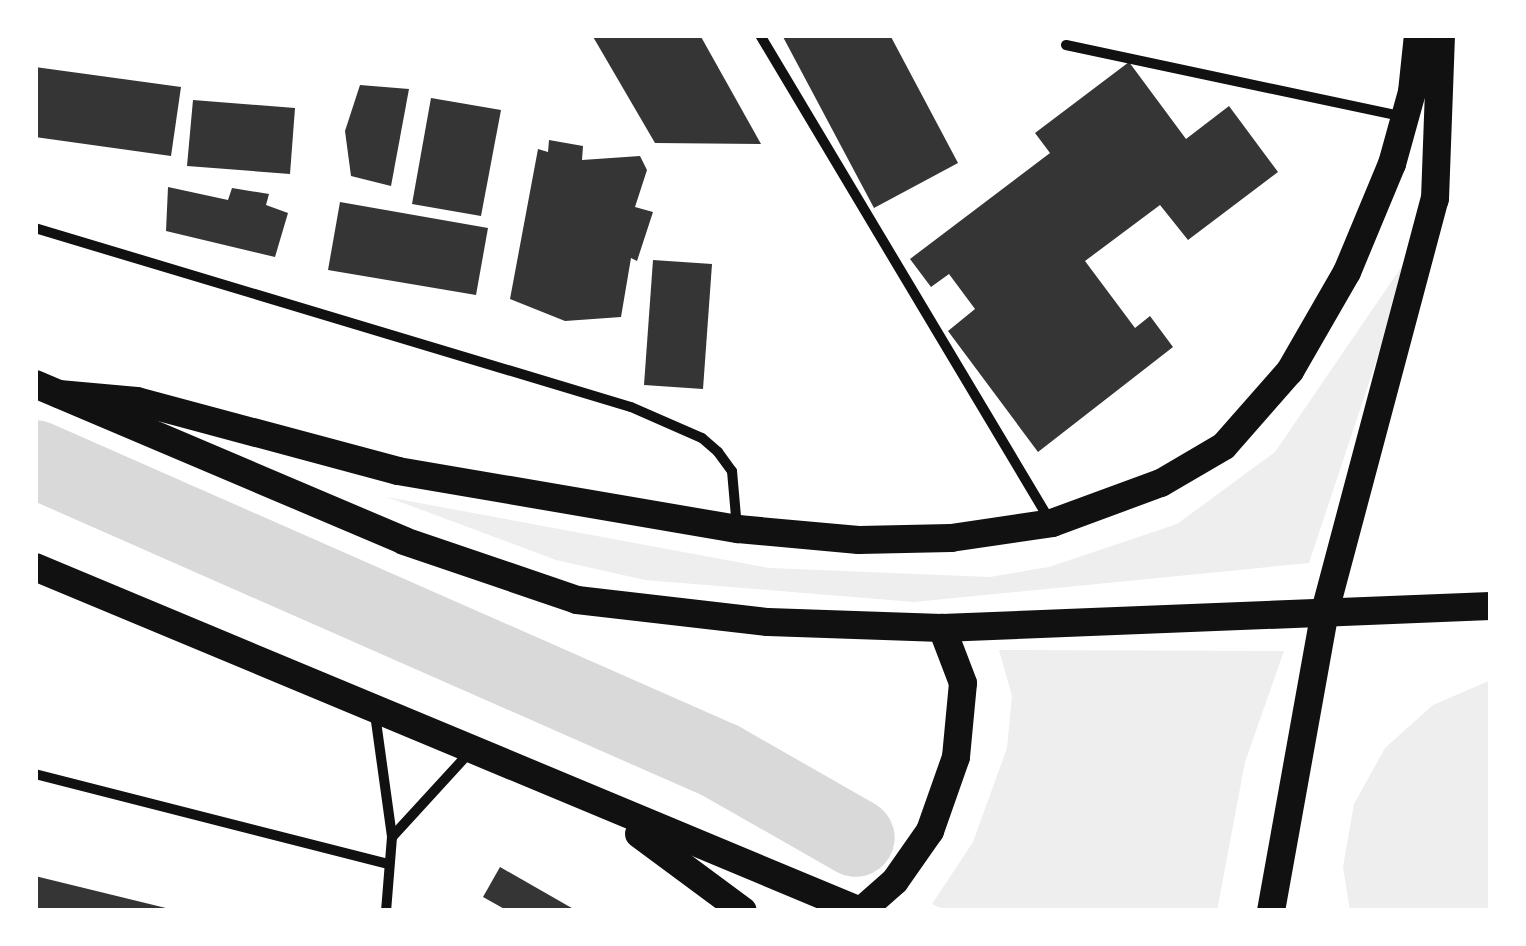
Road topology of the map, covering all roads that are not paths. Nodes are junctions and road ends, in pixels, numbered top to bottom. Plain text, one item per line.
1 (760, 35) edge
2 (1418, 35) edge
3 (1441, 35) edge
4 (1066, 45) dead end
5 (1405, 117) junction
6 (35, 228) edge
7 (47, 389) edge
8 (1052, 523) junction
9 (738, 529) junction
10 (35, 568) edge
11 (1491, 606) edge
12 (1326, 610) junction
13 (942, 628) junction
14 (375, 708) junction
15 (472, 750) junction
16 (35, 774) edge
17 (556, 785) junction
18 (392, 837) junction
19 (386, 864) junction
20 (386, 911) edge
21 (743, 911) edge
22 (861, 911) edge
23 (1271, 911) edge

1 - 8 street
2 - 5 highway
3 - 12 highway
4 - 5 street
5 - 8 highway
6 - 9 street
7 - 9 highway
7 - 13 highway
8 - 9 highway
10 - 14 highway
11 - 12 highway
12 - 13 highway
12 - 23 highway
13 - 22 highway
14 - 15 highway
14 - 18 street
15 - 17 highway
15 - 18 street
16 - 19 street
17 - 21 highway
17 - 22 highway
18 - 19 street
19 - 20 street

